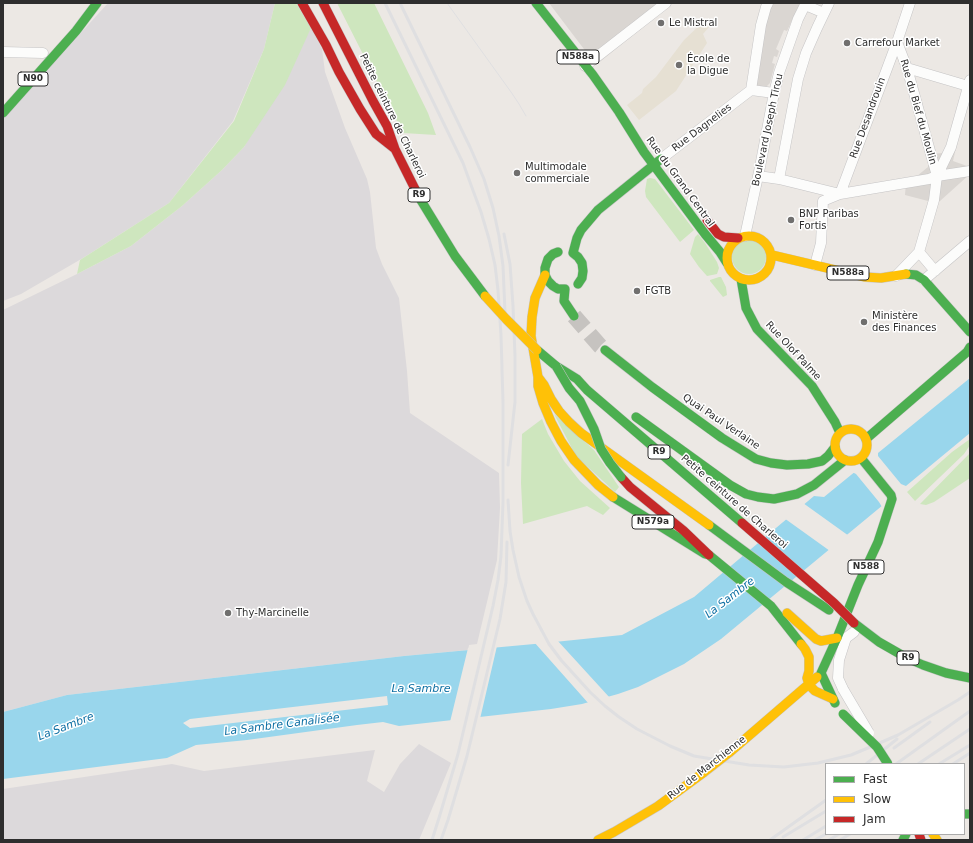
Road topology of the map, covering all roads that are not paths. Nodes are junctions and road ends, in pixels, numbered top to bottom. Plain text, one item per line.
1 (94, 3) edge
2 (97, 3) edge
3 (302, 3) edge
4 (323, 3) edge
5 (536, 3) edge
6 (666, 3) edge
7 (768, 3) edge
8 (829, 3) edge
9 (910, 3) edge
10 (806, 4) edge
11 (824, 13) junction
12 (74, 19) dead end
13 (897, 42) junction
14 (45, 50) joint
15 (3, 52) edge
16 (33, 63) dead end
17 (585, 66) junction
18 (907, 68) junction
19 (969, 83) edge
20 (752, 90) junction
21 (774, 93) junction
22 (3, 113) edge
23 (395, 149) junction
24 (657, 162) junction
25 (970, 171) edge
26 (758, 176) junction
27 (937, 176) junction
28 (779, 179) junction
29 (675, 180) dead end
30 (840, 194) junction
31 (701, 211) dead end
32 (742, 237) junction
33 (970, 241) edge
34 (558, 252) dead end
35 (918, 252) junction
36 (772, 255) junction
37 (727, 263) junction
38 (815, 265) junction
39 (935, 271) junction
40 (545, 276) junction
41 (896, 276) junction
42 (741, 279) junction
43 (924, 280) junction
44 (578, 284) dead end
45 (574, 316) tunnel mouth
46 (970, 332) edge
47 (969, 349) edge
48 (605, 350) tunnel mouth
49 (556, 366) junction
50 (538, 377) junction
51 (577, 379) junction
52 (592, 382) dead end
53 (628, 411) dead end
54 (840, 433) junction
55 (866, 438) junction
56 (835, 447) junction
57 (862, 459) junction
58 (845, 460) junction
59 (709, 555) junction
60 (789, 621) junction
61 (854, 628) junction
62 (837, 638) junction
63 (821, 673) junction
64 (970, 678) edge
65 (809, 685) junction
66 (833, 700) junction
67 (843, 714) junction
68 (863, 746) dead end
69 (877, 747) junction
70 (887, 763) edge
71 (933, 837) edge
72 (598, 840) edge
73 (946, 840) edge

1 - 12 main road
2 - 22 main road, N90
3 - 23 main road
4 - 23 main road, Petite ceinture de Charleroi / R9
5 - 17 main road, Rue du Grand Central / N588a
6 - 17 street
7 - 20 street
8 - 11 street, Boulevard Joseph Tirou
9 - 13 street
10 - 11 street, Boulevard Joseph Tirou
10 - 21 street, Boulevard Joseph Tirou
11 - 28 street, Boulevard Joseph Tirou
13 - 18 street, Rue du Bief du Moulin
13 - 30 street, Rue Desandrouin
14 - 15 street
14 - 16 main road, N90
17 - 24 main road, Rue du Grand Central / N588a
18 - 19 street
18 - 27 street, Rue du Bief du Moulin
19 - 27 street
20 - 21 street
20 - 24 street, Rue Dagnelies
21 - 26 street, Boulevard Joseph Tirou
23 - 49 main road, Petite ceinture de Charleroi / R9, bridge
24 - 29 main road, Rue du Grand Central / N588a
24 - 37 main road, Rue du Grand Central / N588a
24 - 44 main road
25 - 27 street
26 - 28 street
26 - 32 street, Boulevard Joseph Tirou
27 - 30 street
27 - 35 street
28 - 30 street
30 - 38 street
31 - 32 main road, Rue du Grand Central
32 - 36 main road
32 - 37 main road
33 - 39 street
34 - 40 main road
35 - 39 street
35 - 41 street
36 - 38 main road, N588a
36 - 42 main road
37 - 42 main road, N588a
38 - 41 main road, N588a
39 - 43 street
40 - 45 main road
40 - 50 main road, N579a
41 - 43 main road, N588a
42 - 54 main road, Rue Olof Palme
43 - 46 main road
47 - 55 main road
48 - 56 main road, Quai Paul Verlaine
49 - 51 main road, Petite ceinture de Charleroi / R9
49 - 59 main road, bridge
50 - 59 main road, N579a
50 - 61 main road
51 - 52 main road
51 - 61 main road, Petite ceinture de Charleroi / R9, bridge
53 - 58 main road
54 - 55 main road
54 - 56 main road
55 - 57 main road
56 - 58 main road
57 - 58 main road
57 - 62 main road, N588
59 - 60 main road, N579a
60 - 62 main road, N579a
60 - 65 main road, N579a
61 - 64 main road, Petite ceinture de Charleroi / R9
61 - 69 street, bridge
62 - 63 main road, N588
63 - 65 main road, Rue de Marchienne
63 - 66 main road
65 - 66 main road
65 - 72 main road, Rue de Marchienne, bridge
66 - 67 main road
67 - 68 main road, bridge
67 - 69 main road, bridge
69 - 70 main road, bridge
71 - 73 main road

